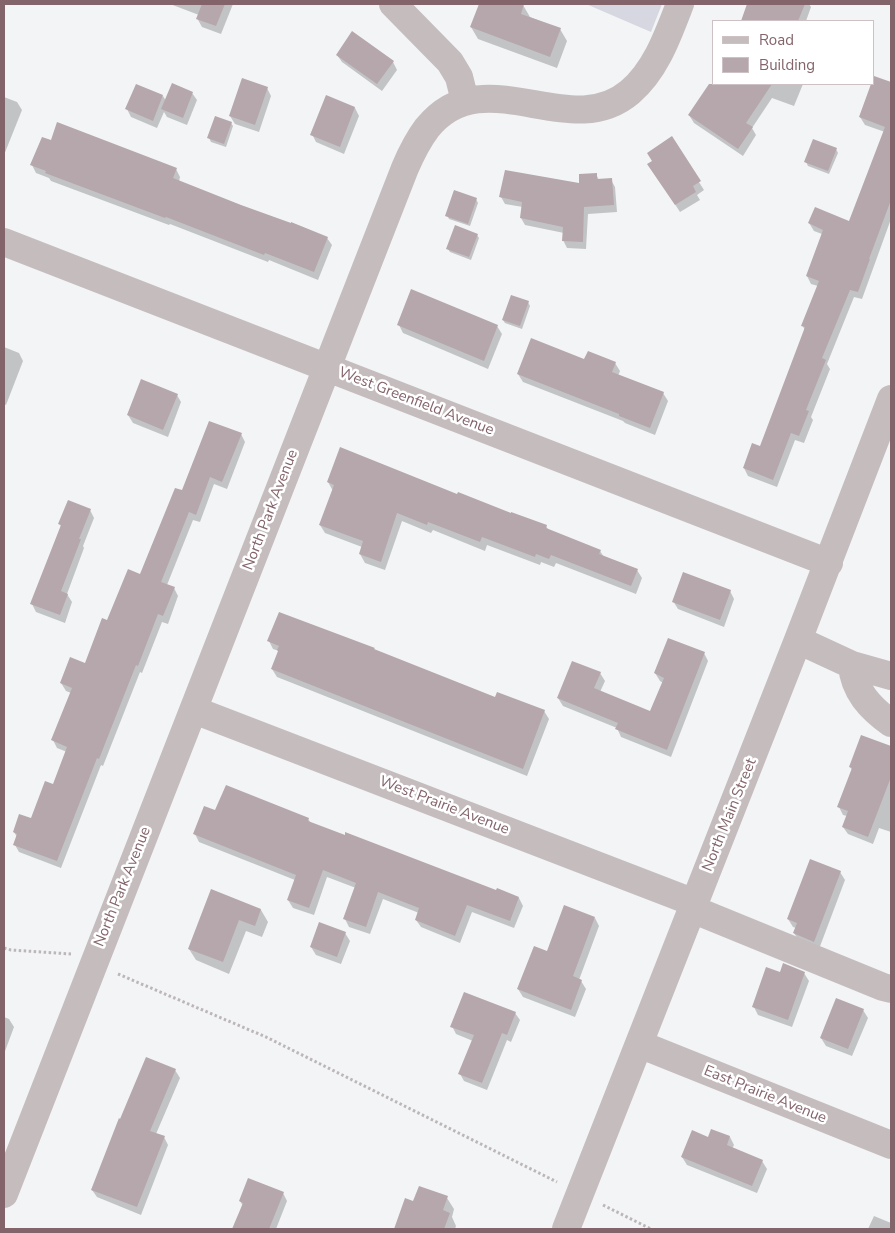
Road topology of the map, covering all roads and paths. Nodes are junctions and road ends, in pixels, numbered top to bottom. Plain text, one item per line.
1 (393, 4) edge
2 (680, 4) edge
3 (465, 101) junction
4 (4, 242) edge
5 (326, 366) junction
6 (891, 400) edge
7 (829, 563) junction
8 (798, 640) junction
9 (852, 664) junction
10 (891, 676) edge
11 (194, 710) junction
12 (891, 722) edge
13 (694, 906) junction
14 (4, 948) edge
15 (77, 956) dead end
16 (115, 973) dead end
17 (891, 988) edge
18 (639, 1044) junction
19 (891, 1145) edge
20 (10, 1159) edge
21 (562, 1185) dead end
22 (4, 1194) edge
23 (596, 1202) dead end
24 (566, 1229) edge
25 (651, 1229) edge

1 - 3 street
2 - 3 street, North Park Avenue
3 - 5 street, North Park Avenue
4 - 5 street, West Greenfield Avenue
5 - 7 street, West Greenfield Avenue
5 - 11 street, North Park Avenue
6 - 7 street, North Main Street
7 - 8 street, North Main Street
8 - 9 street
8 - 13 street, North Main Street
9 - 10 street
9 - 12 street
11 - 13 street, West Prairie Avenue
11 - 20 street, North Park Avenue
13 - 17 street, West Prairie Avenue
13 - 18 street, North Main Street
14 - 15 path
16 - 21 path
18 - 19 street, East Prairie Avenue
18 - 24 street, North Main Street
20 - 22 street, North Park Avenue
23 - 25 path

